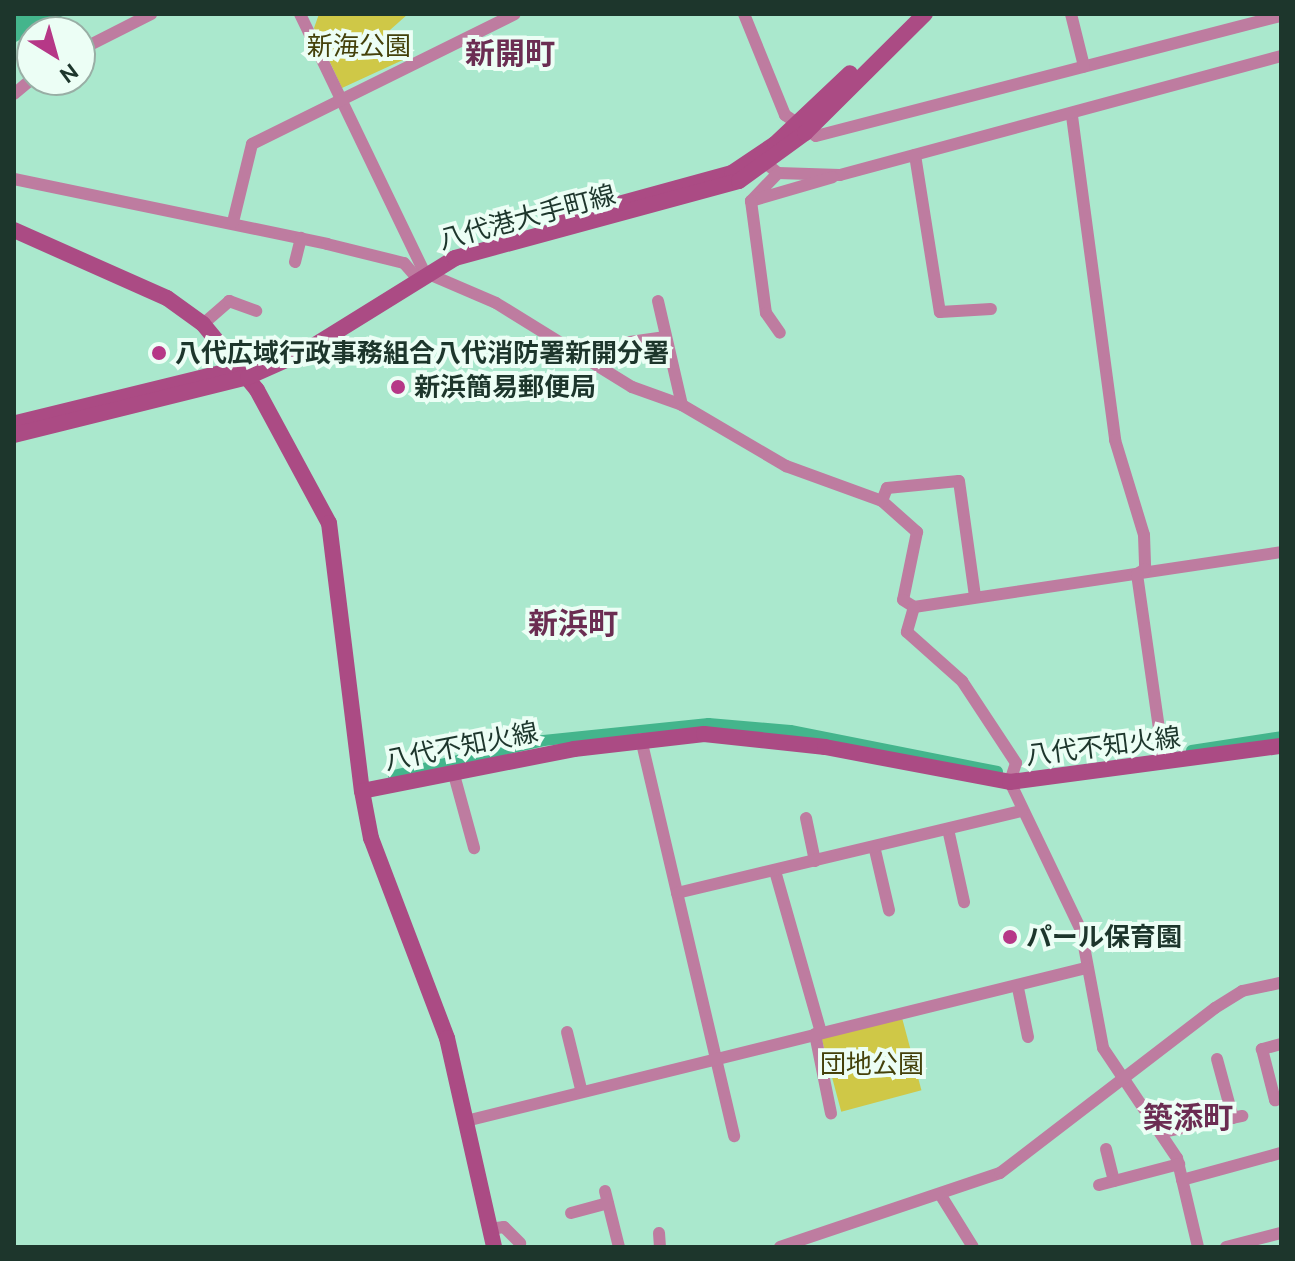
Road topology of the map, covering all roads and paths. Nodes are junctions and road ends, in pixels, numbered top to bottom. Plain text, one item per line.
1 (151, 14) edge
2 (300, 14) edge
3 (515, 14) edge
4 (744, 14) edge
5 (925, 14) edge
6 (1071, 14) edge
7 (1280, 15) edge
8 (908, 19) edge
9 (96, 42) edge
10 (1281, 56) edge
11 (1084, 66) junction
12 (339, 99) junction
13 (1072, 116) junction
14 (800, 129) junction
15 (915, 155) junction
16 (773, 169) junction
17 (840, 175) junction
18 (14, 179) edge
19 (751, 201) junction
20 (233, 222) junction
21 (14, 230) edge
22 (301, 238) junction
23 (295, 262) dead end
24 (417, 270) junction
25 (658, 301) dead end
26 (991, 309) dead end
27 (256, 311) dead end
28 (203, 324) junction
29 (780, 333) dead end
30 (664, 337) junction
31 (630, 342) dead end
32 (244, 372) junction
33 (682, 405) junction
34 (14, 423) edge
35 (14, 435) edge
36 (882, 501) junction
37 (1281, 552) edge
38 (1137, 574) junction
39 (975, 597) junction
40 (914, 607) junction
41 (641, 739) junction
42 (1281, 746) edge
43 (1164, 763) junction
44 (453, 771) junction
45 (1010, 782) junction
46 (362, 791) junction
47 (1021, 811) junction
48 (806, 818) dead end
49 (948, 829) junction
50 (474, 848) dead end
51 (875, 850) junction
52 (815, 861) junction
53 (775, 871) junction
54 (677, 893) junction
55 (964, 902) dead end
56 (889, 910) dead end
57 (1086, 968) junction
58 (1281, 983) edge
59 (1018, 988) junction
60 (567, 1032) dead end
61 (818, 1033) junction
62 (1028, 1037) dead end
63 (1281, 1044) edge
64 (715, 1057) junction
65 (1217, 1059) dead end
66 (1124, 1081) junction
67 (581, 1089) junction
68 (1281, 1098) edge
69 (831, 1113) dead end
70 (466, 1121) junction
71 (1162, 1132) junction
72 (734, 1136) dead end
73 (1106, 1149) dead end
74 (1281, 1153) edge
75 (1179, 1164) junction
76 (1182, 1180) junction
77 (1114, 1181) junction
78 (1099, 1185) dead end
79 (940, 1194) junction
80 (571, 1213) dead end
81 (490, 1229) junction
82 (1281, 1233) edge
83 (520, 1243) dead end
84 (494, 1247) edge
85 (619, 1247) edge
86 (780, 1247) edge
87 (973, 1247) edge
88 (1198, 1247) edge
89 (1226, 1247) edge

1 - 9 street
2 - 12 street
3 - 12 street
4 - 14 street
5 - 8 main road, 八代港大手町線
6 - 11 street
7 - 11 street
8 - 14 main road, 八代港大手町線
10 - 13 street
11 - 14 street
12 - 20 street
12 - 24 street
13 - 15 street
13 - 38 street
14 - 16 main road, 八代港大手町線
14 - 24 main road, 八代港大手町線
15 - 17 street
15 - 26 street
16 - 17 street
16 - 19 street
16 - 24 main road, 八代港大手町線
17 - 19 street
18 - 20 street
19 - 29 street
20 - 22 street
21 - 28 main road, 八代不知火線
22 - 23 street
22 - 24 street
24 - 32 main road, 八代港大手町線
24 - 33 street
25 - 30 street
27 - 28 street
28 - 32 main road, 八代不知火線
30 - 31 street
30 - 33 street
32 - 34 main road, 八代港大手町線
32 - 35 main road, 八代港大手町線
32 - 46 main road, 八代不知火線
33 - 36 street
36 - 39 street
36 - 40 street
37 - 38 street
38 - 39 street
38 - 43 street
39 - 40 street
40 - 45 street
41 - 44 main road, 八代不知火線
41 - 45 main road, 八代不知火線
41 - 54 street
42 - 43 main road, 八代不知火線
43 - 45 main road, 八代不知火線
44 - 46 main road, 八代不知火線
44 - 50 street
45 - 47 street
46 - 70 main road
47 - 49 street
47 - 57 street
48 - 52 street
49 - 51 street
49 - 55 street
51 - 52 street
51 - 56 street
52 - 53 street
53 - 54 street
53 - 61 street
54 - 64 street
57 - 59 street
57 - 66 street
58 - 66 street
59 - 61 street
59 - 62 street
60 - 67 street
61 - 64 street
61 - 69 street
63 - 68 street
64 - 67 street
64 - 72 street
65 - 71 street
66 - 71 street
66 - 79 street
67 - 70 street
70 - 81 main road
71 - 75 street
73 - 77 street
74 - 76 street
75 - 76 street
75 - 77 street
76 - 88 street
77 - 78 street
79 - 86 street
79 - 87 street
80 - 85 street
81 - 83 street
81 - 84 main road
82 - 89 street

